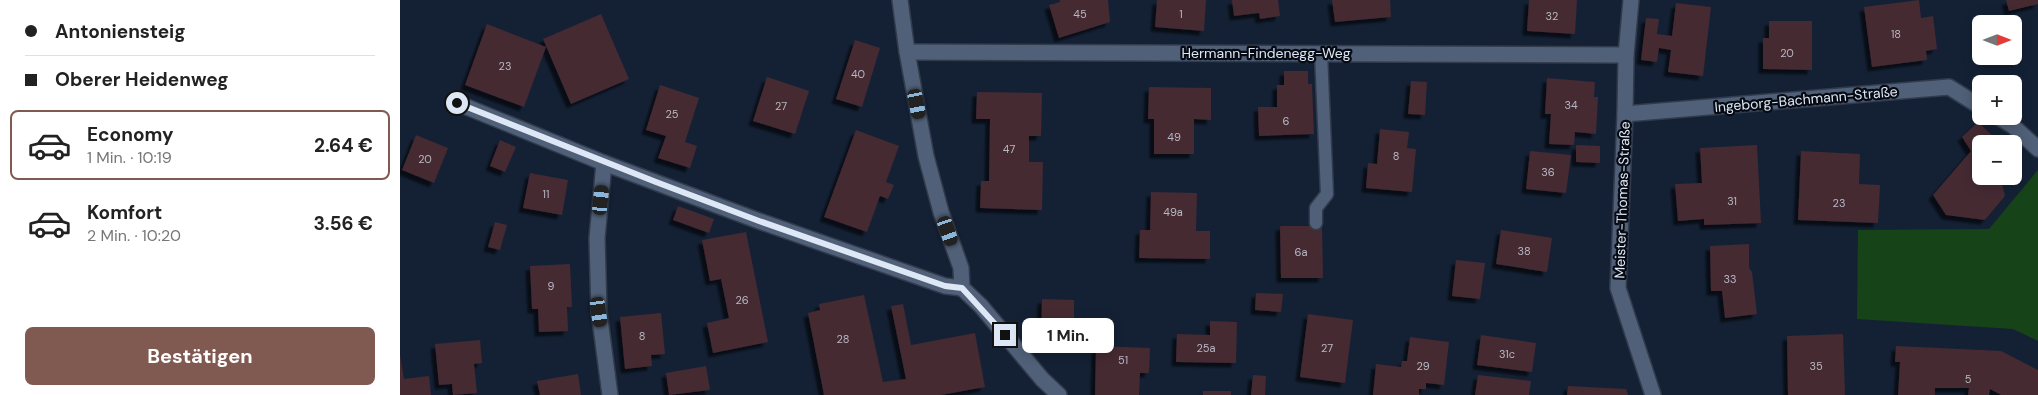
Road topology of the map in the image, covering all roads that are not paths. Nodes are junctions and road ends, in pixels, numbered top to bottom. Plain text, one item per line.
1 (900, 0) edge
2 (1631, 0) edge
3 (907, 52) junction
4 (1321, 53) junction
5 (1626, 55) junction
6 (1972, 101) edge
7 (457, 103) dead end
8 (1625, 114) junction
9 (2011, 125) edge
10 (2038, 149) edge
11 (604, 163) junction
12 (1316, 223) dead end
13 (962, 288) junction
14 (610, 395) edge
15 (1059, 395) edge
16 (1653, 395) edge

1 - 3 street
2 - 5 street, Meister-Thomas-Straße
3 - 4 street, Hermann-Findenegg-Weg
3 - 13 street
4 - 5 street, Hermann-Findenegg-Weg
4 - 12 lane
5 - 8 street, Meister-Thomas-Straße
6 - 8 street, Ingeborg-Bachmann-Straße
7 - 11 street
8 - 16 street, Meister-Thomas-Straße
9 - 10 street
11 - 13 street
11 - 14 street
13 - 15 street

